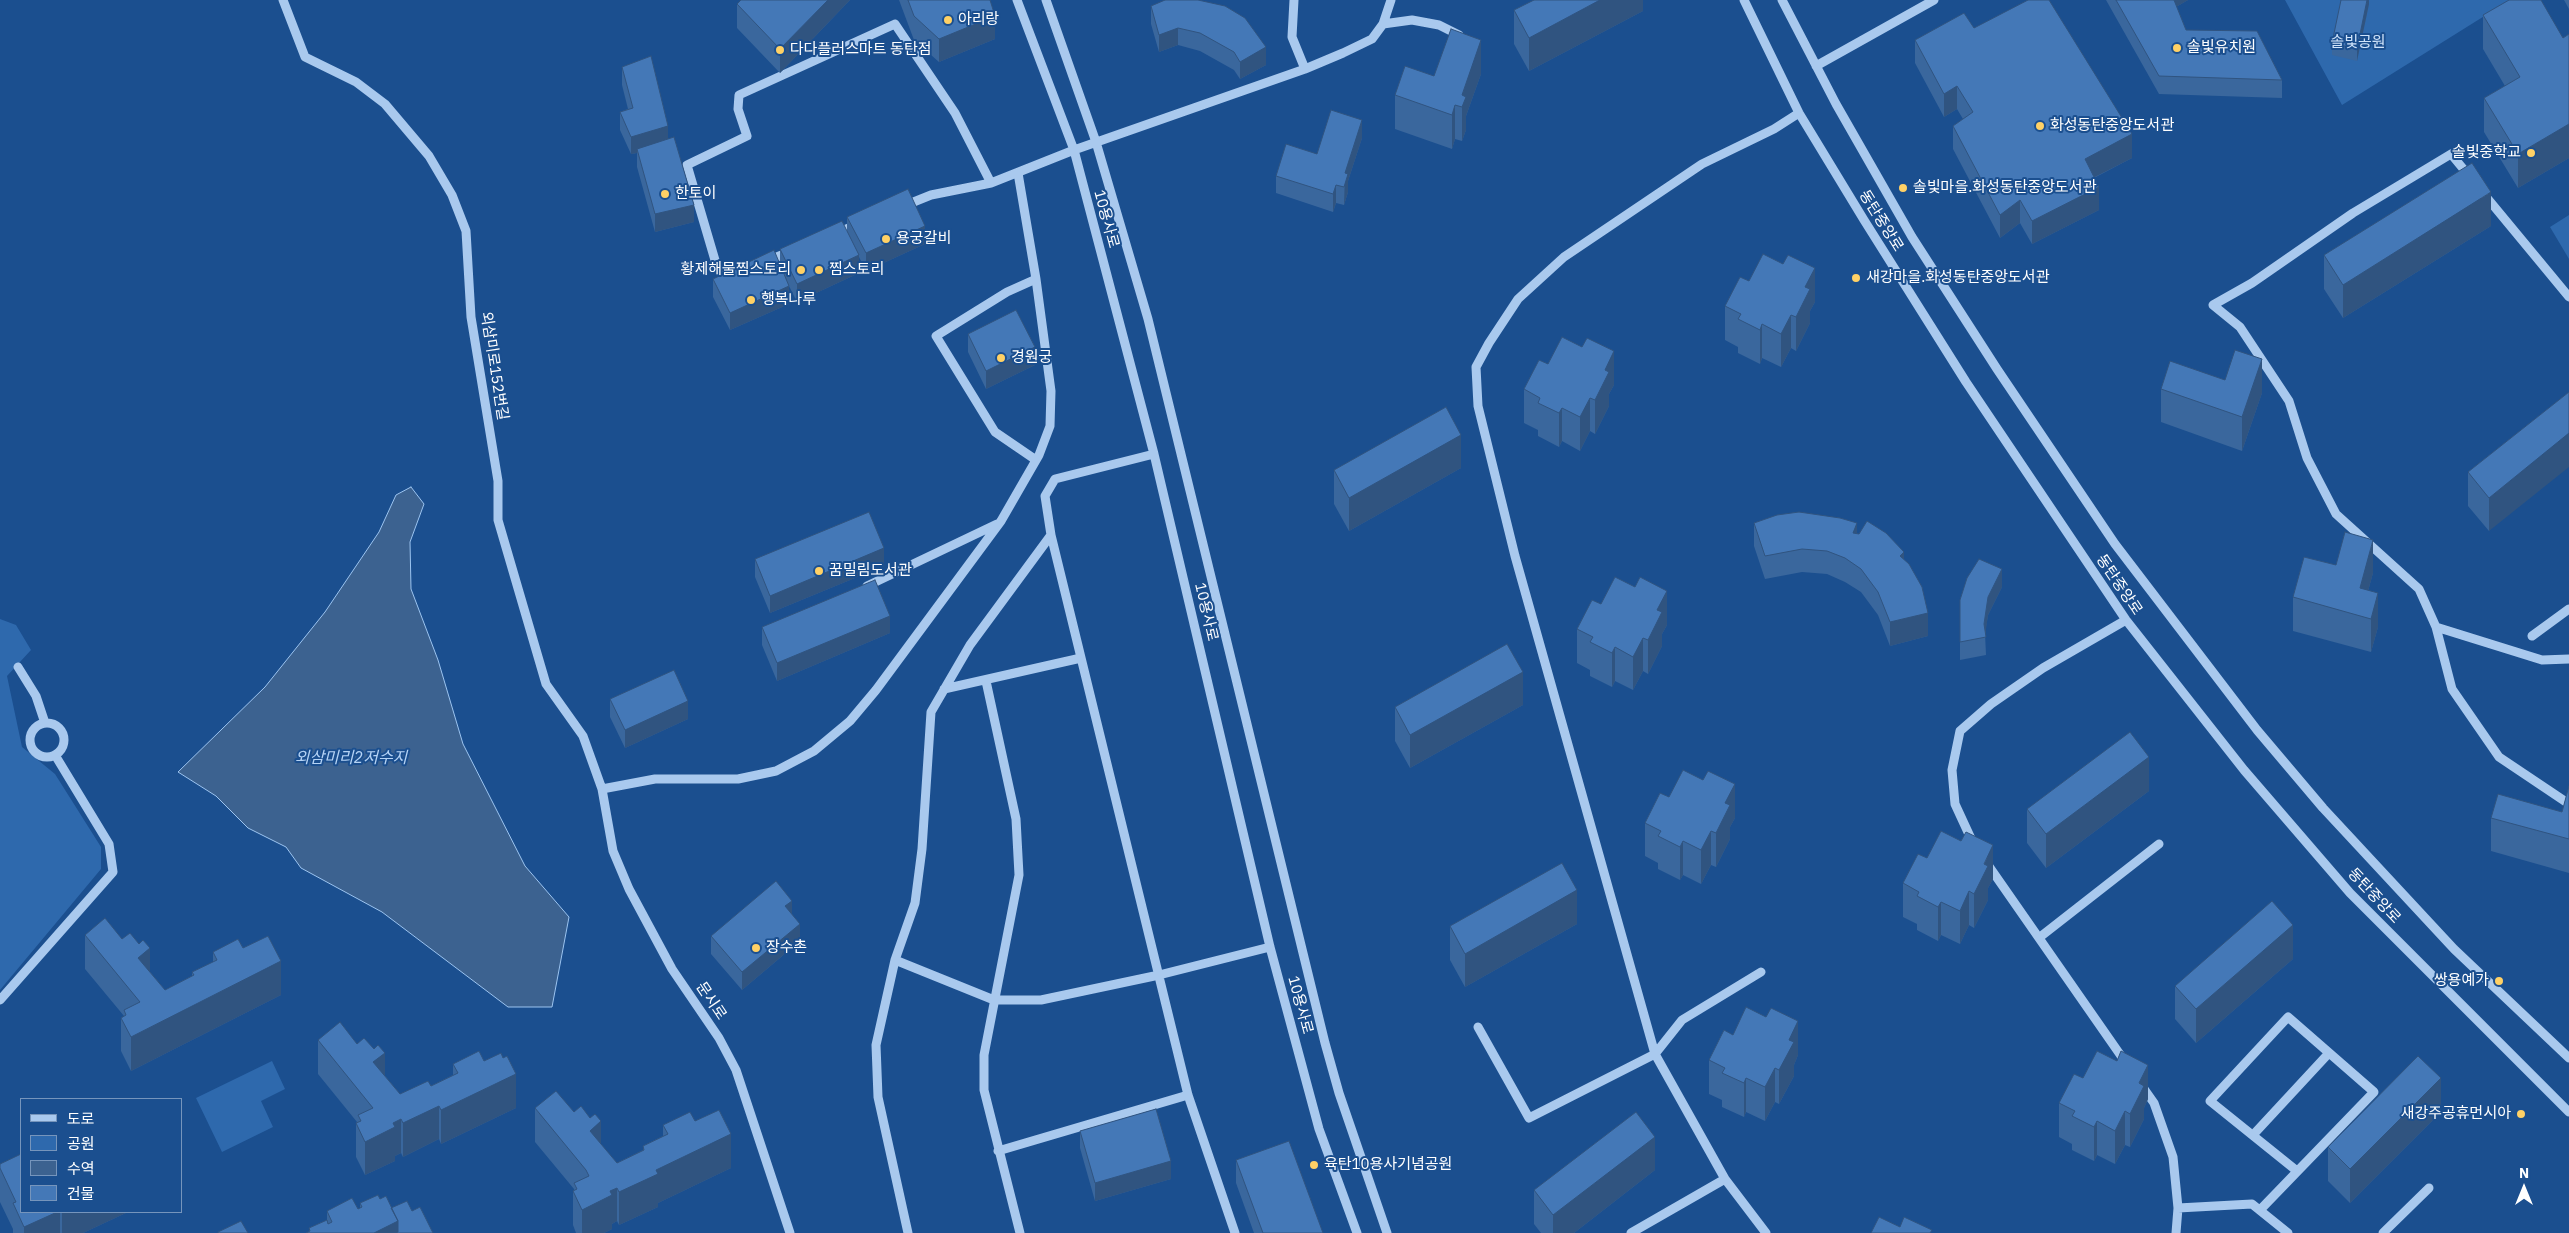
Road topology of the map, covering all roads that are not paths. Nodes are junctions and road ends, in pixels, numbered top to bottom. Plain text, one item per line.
1 (283, 0) edge
2 (1017, 0) edge
3 (1046, 0) edge
4 (1294, 0) edge
5 (1391, 0) edge
6 (1744, 0) edge
7 (1782, 0) edge
8 (1934, 0) edge
9 (1382, 24) junction
10 (1465, 38) edge
11 (1816, 66) junction
12 (1305, 69) junction
13 (1799, 113) junction
14 (1096, 142) junction
15 (1074, 150) junction
16 (1018, 173) junction
17 (991, 183) junction
18 (1036, 279) junction
19 (2569, 297) edge
20 (1154, 454) junction
21 (1036, 460) junction
22 (1001, 521) junction
23 (1051, 535) junction
24 (857, 591) edge
25 (2569, 609) edge
26 (2126, 620) junction
27 (2436, 627) junction
28 (2532, 636) dead end
29 (1081, 658) junction
30 (2569, 659) edge
31 (18, 667) dead end
32 (986, 681) junction
33 (944, 690) junction
34 (45, 723) junction
35 (56, 755) junction
36 (602, 789) junction
37 (2569, 804) edge
38 (2159, 844) dead end
39 (2040, 937) junction
40 (1270, 947) junction
41 (895, 960) junction
42 (1761, 972) dead end
43 (1159, 975) junction
44 (0, 1000) edge
45 (994, 1000) junction
46 (1478, 1027) dead end
47 (2329, 1053) junction
48 (1655, 1054) junction
49 (2569, 1058) edge
50 (1188, 1095) junction
51 (2569, 1112) edge
52 (2253, 1135) junction
53 (998, 1151) junction
54 (2297, 1171) junction
55 (1725, 1179) junction
56 (2429, 1188) dead end
57 (2178, 1208) junction
58 (2260, 1210) junction
59 (790, 1233) edge
60 (908, 1233) edge
61 (1020, 1233) edge
62 (1235, 1233) edge
63 (1357, 1233) edge
64 (1387, 1233) edge
65 (1631, 1233) edge
66 (1766, 1233) edge
67 (2176, 1233) edge
68 (2288, 1233) edge
69 (2383, 1233) edge

1 - 36 street, 외삼미로152번길
2 - 15 street, 10용사로
3 - 14 street, 10용사로
4 - 12 street
5 - 9 street
6 - 13 street, 동탄중앙로
7 - 11 street, 동탄중앙로
8 - 11 street
9 - 10 street
9 - 12 street
11 - 49 street, 동탄중앙로
12 - 14 street
13 - 26 street, 동탄중앙로
13 - 48 street
14 - 15 street
14 - 64 street, 10용사로
15 - 16 street
15 - 20 street, 10용사로
16 - 17 street
16 - 18 street
17 - 17 street
18 - 21 street
18 - 21 street
19 - 27 street
20 - 23 street
20 - 40 street, 10용사로
21 - 22 street
22 - 24 street
22 - 36 street
23 - 29 street
23 - 33 street
25 - 28 street
26 - 39 street
26 - 51 street, 동탄중앙로
27 - 30 street
27 - 37 street
29 - 32 street
29 - 43 street
31 - 34 street
32 - 33 street
32 - 45 street
33 - 41 street
34 - 35 street
34 - 35 street
35 - 44 street
36 - 59 street, 문시로
38 - 39 street
39 - 57 street
40 - 43 street
40 - 63 street, 10용사로
41 - 45 street
41 - 60 street
42 - 48 street
43 - 45 street
43 - 50 street
45 - 53 street
46 - 48 street
47 - 52 street
47 - 52 street
47 - 54 street
48 - 55 street
50 - 53 street
50 - 62 street
52 - 54 street
53 - 61 street
54 - 58 street
55 - 65 street
55 - 66 street
56 - 69 street
57 - 58 street
57 - 67 street
58 - 68 street

